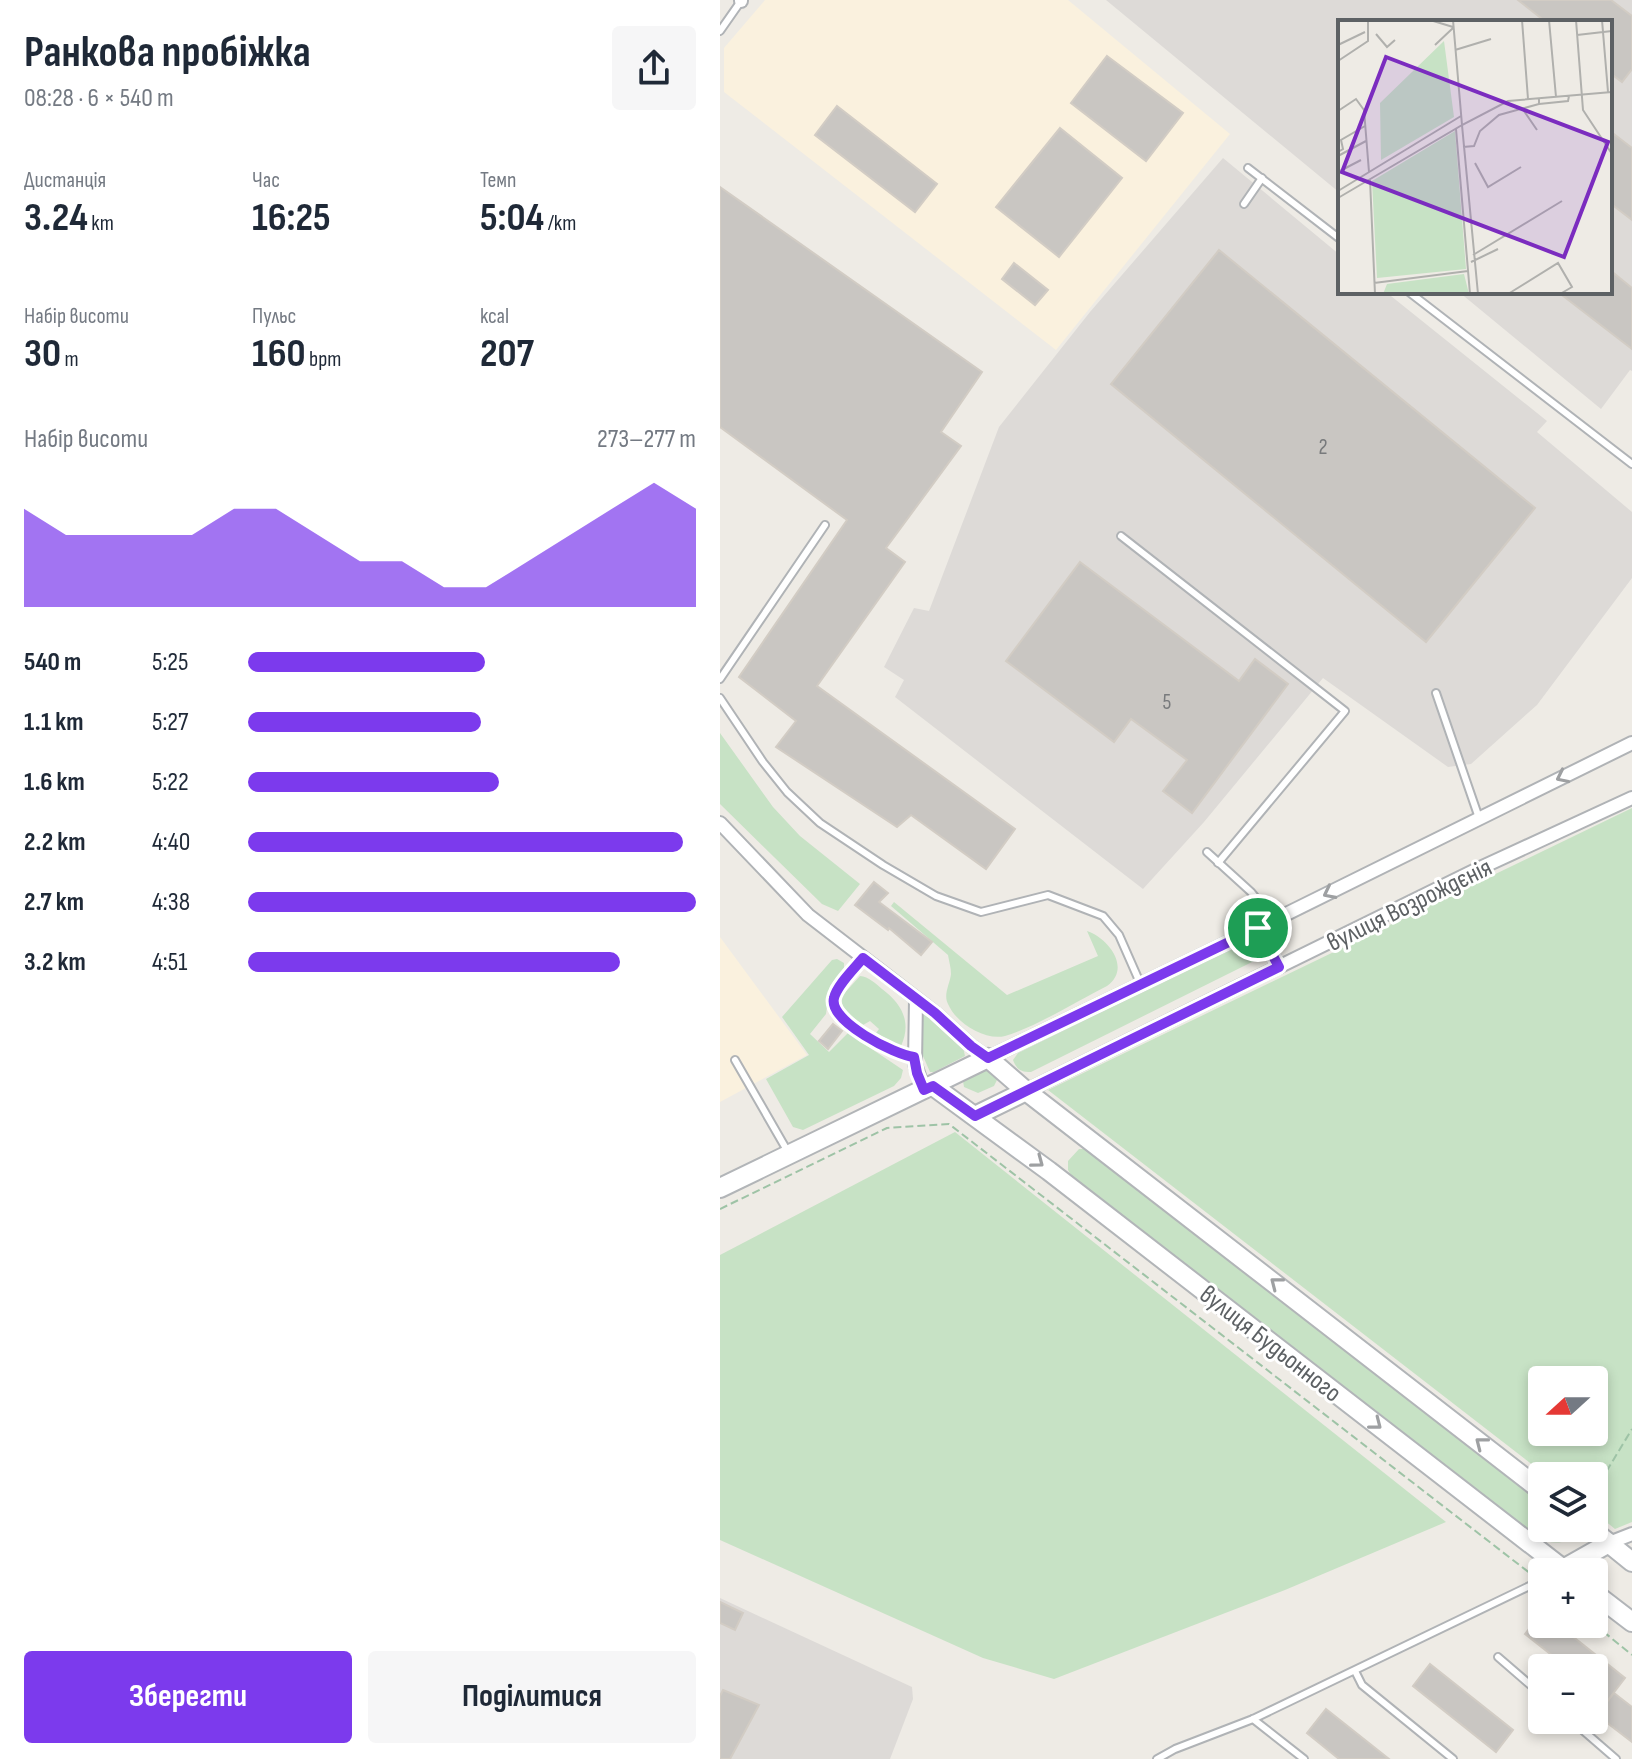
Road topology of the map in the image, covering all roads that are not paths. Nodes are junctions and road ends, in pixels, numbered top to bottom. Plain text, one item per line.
1 (741, 0) edge
2 (720, 31) edge
3 (1248, 168) dead end
4 (1262, 178) junction
5 (1244, 204) dead end
6 (1338, 237) edge
7 (1412, 294) edge
8 (1632, 464) edge
9 (825, 525) dead end
10 (1121, 536) dead end
11 (720, 679) edge
12 (1436, 693) dead end
13 (720, 698) edge
14 (1632, 743) edge
15 (1632, 798) edge
16 (1479, 818) junction
17 (720, 823) edge
18 (1207, 852) dead end
19 (1218, 863) junction
20 (1274, 920) junction
21 (1258, 928) junction
22 (863, 958) junction
23 (1279, 967) junction
24 (1141, 985) junction
25 (916, 1000) junction
26 (914, 1057) junction
27 (988, 1058) junction
28 (735, 1060) dead end
29 (928, 1088) junction
30 (1026, 1091) junction
31 (975, 1116) junction
32 (790, 1155) junction
33 (720, 1188) edge
34 (1528, 1480) edge
35 (1632, 1534) edge
36 (1609, 1543) junction
37 (1545, 1558) edge
38 (1584, 1558) edge
39 (1632, 1562) edge
40 (1528, 1586) edge
41 (1608, 1604) edge
42 (1632, 1622) edge
43 (1498, 1657) dead end
44 (1355, 1671) junction
45 (1528, 1683) edge
46 (1253, 1719) junction
47 (1587, 1734) edge
48 (1157, 1759) edge
49 (1304, 1759) edge
50 (1453, 1759) edge
51 (1616, 1759) edge

1 - 2 lane
3 - 4 lane
4 - 5 lane
4 - 6 lane
7 - 8 lane
9 - 11 lane
10 - 19 lane
12 - 16 lane
13 - 24 lane
14 -> 16 street, вулиця Возрождєнія
15 - 23 street, вулиця Возрождєнія
16 -> 20 street, вулиця Возрождєнія
17 - 22 street
18 - 19 lane
19 - 20 lane
20 - 21 street, вулиця Возрождєнія
21 - 23 street
21 - 24 street, вулиця Возрождєнія
22 - 25 street
22 - 26 lane
23 - 30 street, вулиця Возрождєнія
24 - 27 street, вулиця Возрождєнія
25 - 26 street
25 - 27 street
26 - 29 street
27 - 29 main road, вулиця Возрождєнія
27 - 30 main road, вулиця Будьонного
28 - 32 lane
29 - 31 main road
29 - 32 main road, вулиця Возрождєнія
30 - 31 main road, вулиця Возрождєнія
34 -> 30 main road, вулиця Будьонного
31 -> 37 main road, вулиця Будьонного
32 - 33 main road, вулиця Возрождєнія
35 - 36 street
36 - 38 main road
36 - 39 main road
40 - 44 lane
41 - 42 main road
43 - 45 lane
44 - 46 lane
44 - 50 lane
46 - 48 lane
46 - 49 lane
47 - 51 lane

